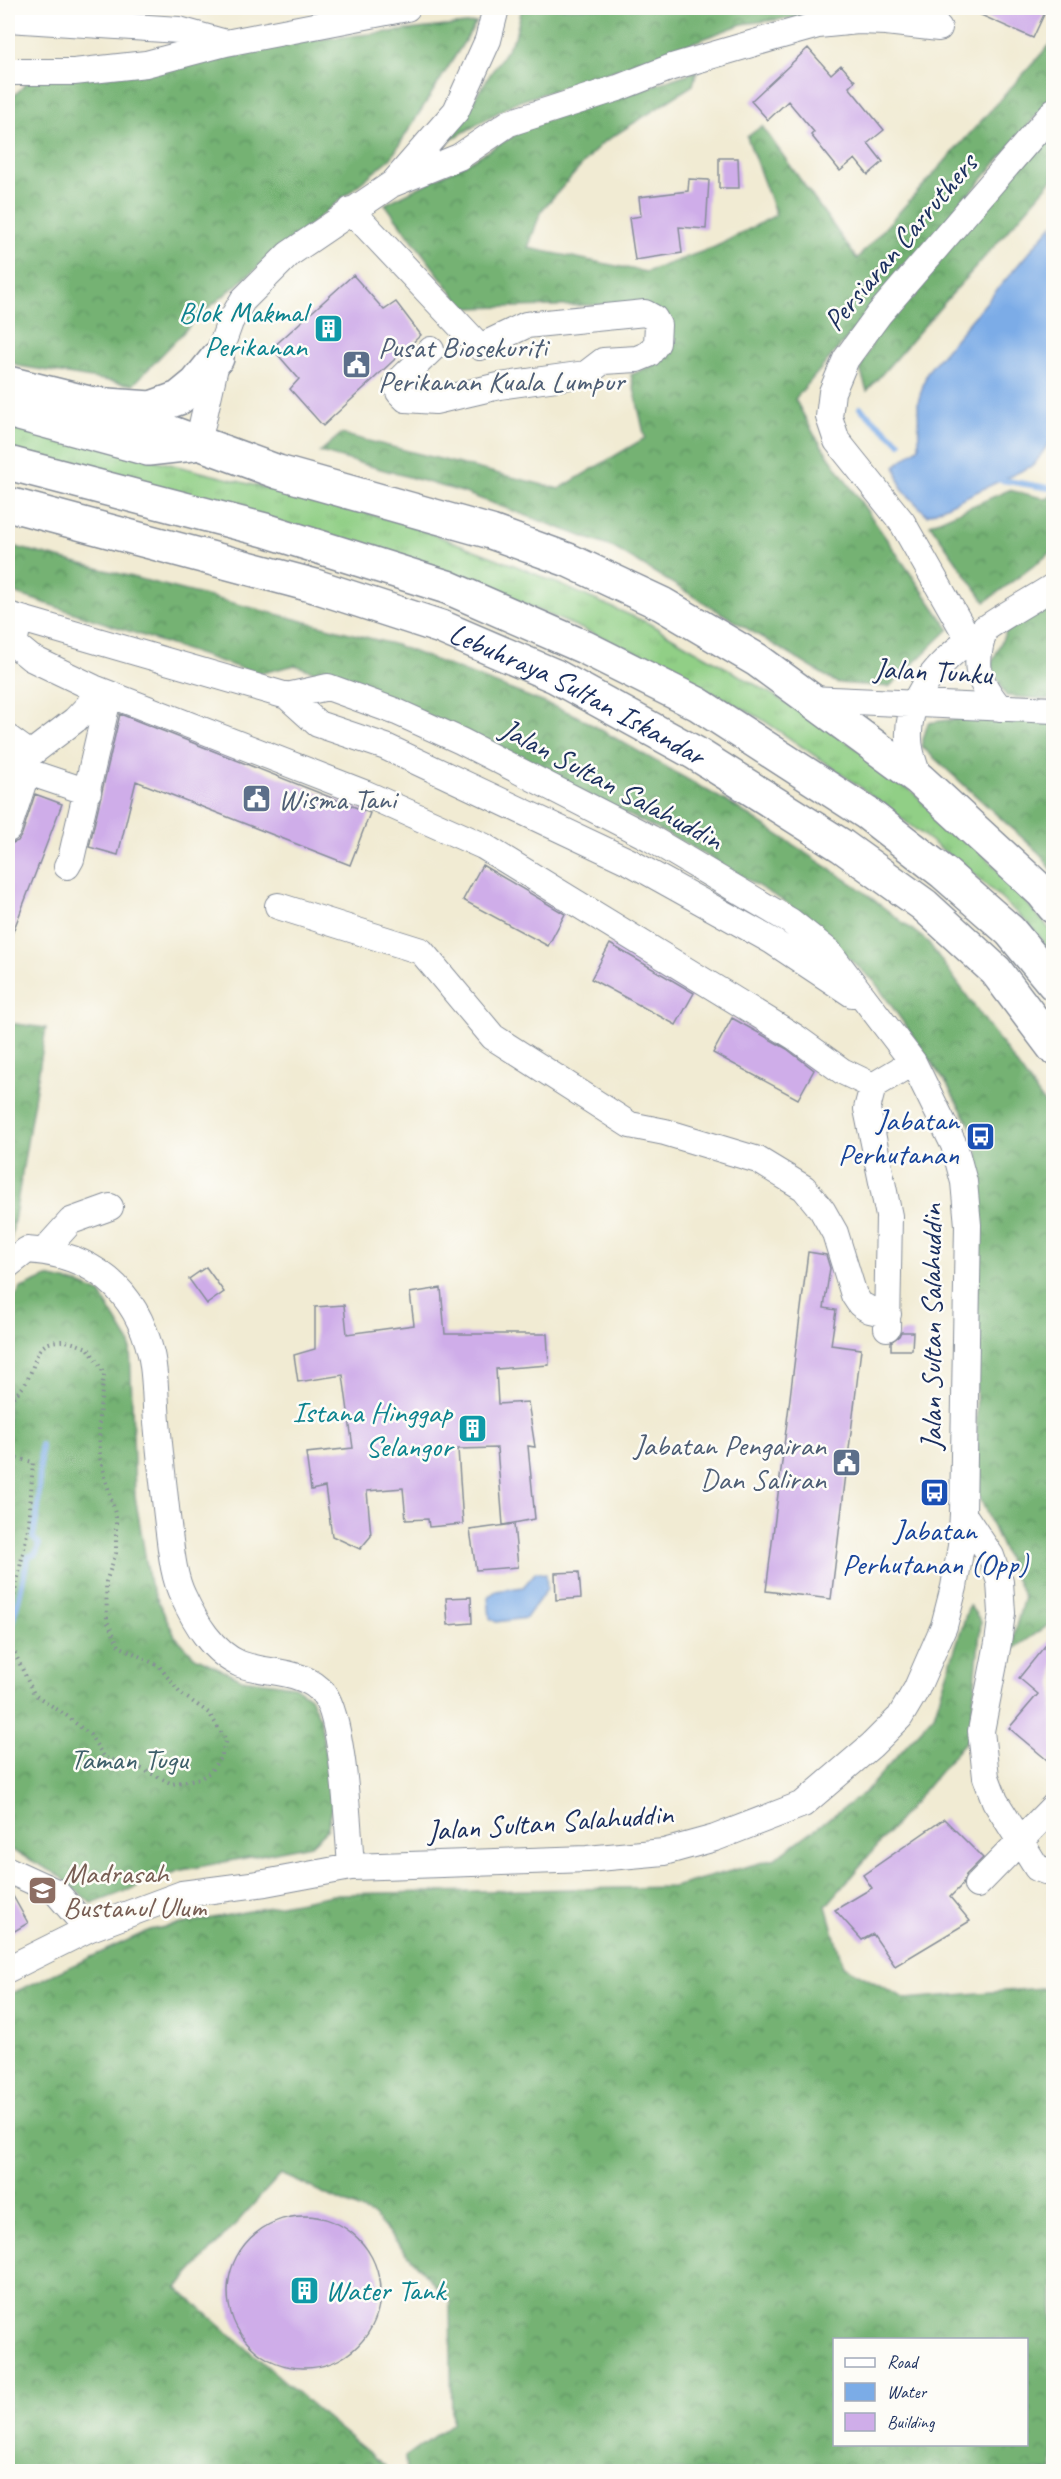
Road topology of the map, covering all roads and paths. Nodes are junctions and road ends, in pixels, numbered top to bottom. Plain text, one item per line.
1 (407, 8) edge
2 (492, 8) edge
3 (119, 16) edge
4 (8, 19) edge
5 (939, 28) dead end
6 (226, 43) junction
7 (8, 72) edge
8 (1053, 111) edge
9 (392, 184) junction
10 (351, 210) junction
11 (480, 347) junction
12 (431, 350) dead end
13 (217, 358) junction
14 (8, 384) edge
15 (485, 388) junction
16 (93, 404) junction
17 (8, 411) edge
18 (198, 443) junction
19 (8, 463) edge
20 (8, 504) edge
21 (1053, 586) edge
22 (13, 616) edge
23 (977, 634) junction
24 (101, 691) junction
25 (287, 696) junction
26 (810, 699) junction
27 (914, 703) junction
28 (1000, 708) junction
29 (1053, 710) edge
30 (58, 732) junction
31 (8, 738) edge
32 (98, 744) junction
33 (19, 766) edge
34 (919, 778) junction
35 (88, 792) junction
36 (8, 830) edge
37 (67, 866) dead end
38 (278, 906) dead end
39 (1053, 907) edge
40 (1053, 984) edge
41 (869, 1005) junction
42 (1053, 1048) edge
43 (913, 1062) junction
44 (873, 1086) junction
45 (110, 1207) dead end
46 (44, 1251) junction
47 (8, 1265) edge
48 (8, 1400) edge
49 (8, 1465) edge
50 (963, 1514) junction
51 (8, 1625) edge
52 (9, 1648) edge
53 (1053, 1806) edge
54 (1020, 1841) junction
55 (351, 1867) junction
56 (1053, 1869) edge
57 (15, 1880) edge
58 (977, 1885) dead end
59 (88, 1929) junction
60 (8, 1969) edge

1 - 6 street
2 - 9 street
3 - 4 street
3 - 6 street
5 - 9 street
6 - 7 street
8 - 23 street, Persiaran Carruthers
9 - 10 street
10 - 11 street
10 - 13 street
11 - 15 street
11 - 15 street
12 - 15 street
13 - 16 main road
13 - 18 street
14 - 16 main road
16 - 18 main road
17 - 18 main road
18 - 26 main road
19 - 40 main road, Lebuhraya Sultan Iskandar
20 - 42 main road, Lebuhraya Sultan Iskandar
21 - 23 street
22 - 24 street
22 - 25 street, Jalan Sultan Salahuddin
23 - 27 street
23 - 28 street
24 - 30 street
24 - 32 street
24 - 44 street
25 - 41 street, Jalan Sultan Salahuddin
25 - 41 street, Jalan Sultan Salahuddin
26 - 27 street, Jalan Tunku
26 - 34 main road
27 - 28 street, Jalan Tunku
27 - 34 street
28 - 29 street, Jalan Tunku
30 - 32 street
30 - 33 street
31 - 33 street
32 - 35 street
33 - 35 street
33 - 36 street
34 - 39 main road
35 - 37 street
38 - 44 street
41 - 43 street, Jalan Sultan Salahuddin
43 - 44 street
43 - 50 street, Jalan Sultan Salahuddin
45 - 46 street
46 - 47 street
46 - 55 street
48 - 52 path
49 - 51 path
50 - 54 street
50 - 55 street, Jalan Sultan Salahuddin
53 - 54 street
54 - 56 street
54 - 58 street
55 - 59 street, Jalan Sultan Salahuddin
57 - 59 street
59 - 60 street, Jalan Sultan Salahuddin

